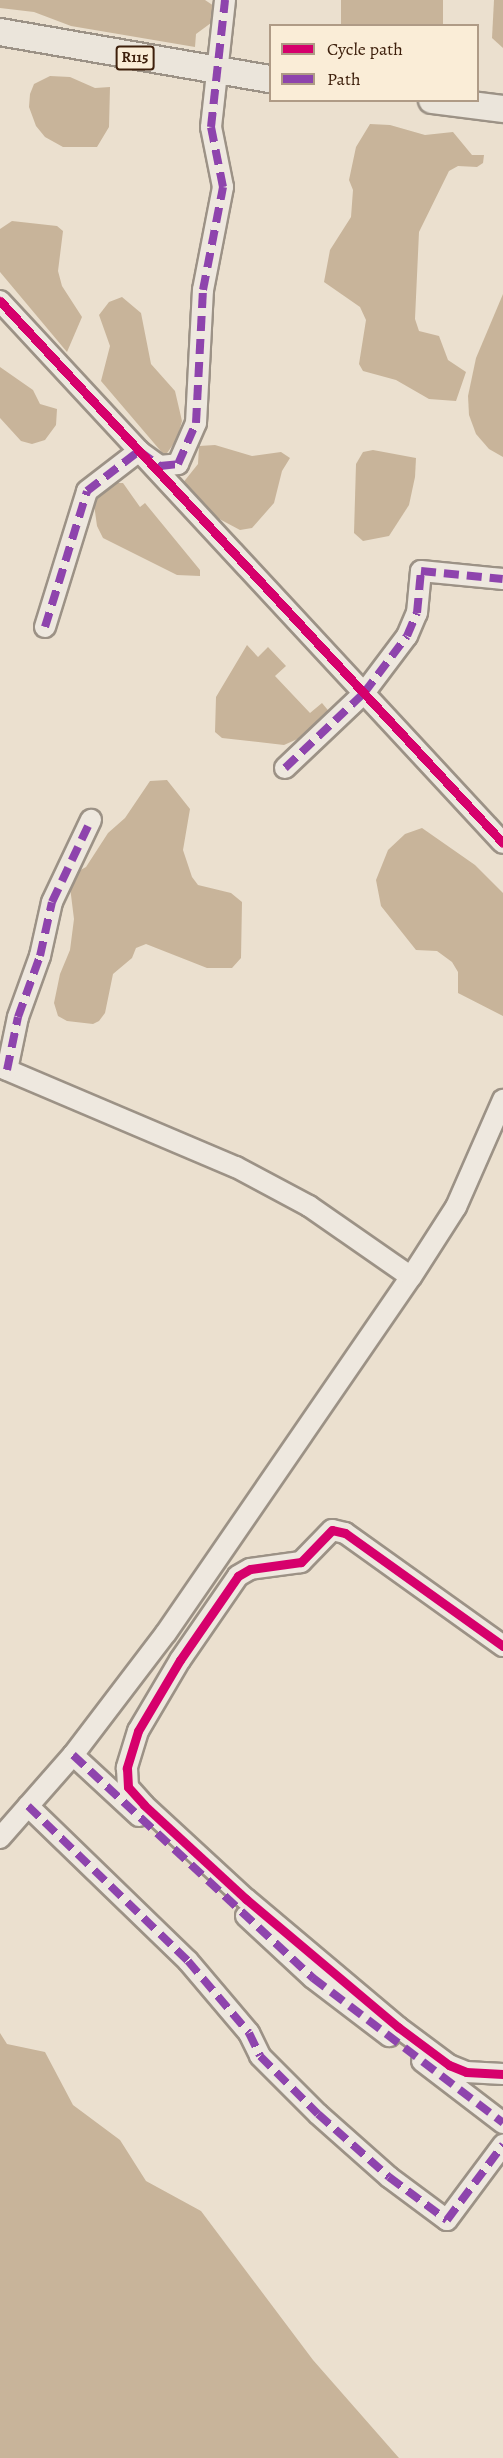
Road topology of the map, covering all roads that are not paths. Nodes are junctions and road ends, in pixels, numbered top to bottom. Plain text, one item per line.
1 (225, 0) edge
2 (0, 32) edge
3 (216, 71) junction
4 (269, 80) edge
5 (448, 102) edge
6 (503, 109) edge
7 (0, 301) edge
8 (139, 451) junction
9 (503, 579) edge
10 (45, 627) dead end
11 (364, 693) junction
12 (285, 768) dead end
13 (92, 820) dead end
14 (503, 843) edge
15 (4, 1069) edge
16 (503, 1100) edge
17 (411, 1276) junction
18 (503, 1646) edge
19 (73, 1755) junction
20 (28, 1806) junction
21 (0, 1838) edge
22 (503, 2074) edge
23 (503, 2123) edge
24 (503, 2145) edge

1 - 3 street
2 - 3 main road, R115
3 - 4 main road, R115
3 - 8 street
5 - 6 main road
7 - 8 street
8 - 10 street
8 - 11 street
9 - 11 street
11 - 12 street
11 - 14 street
13 - 15 street
15 - 17 street
16 - 17 street
17 - 19 street
18 - 22 street
19 - 20 street
19 - 23 street
20 - 21 street
20 - 24 street

